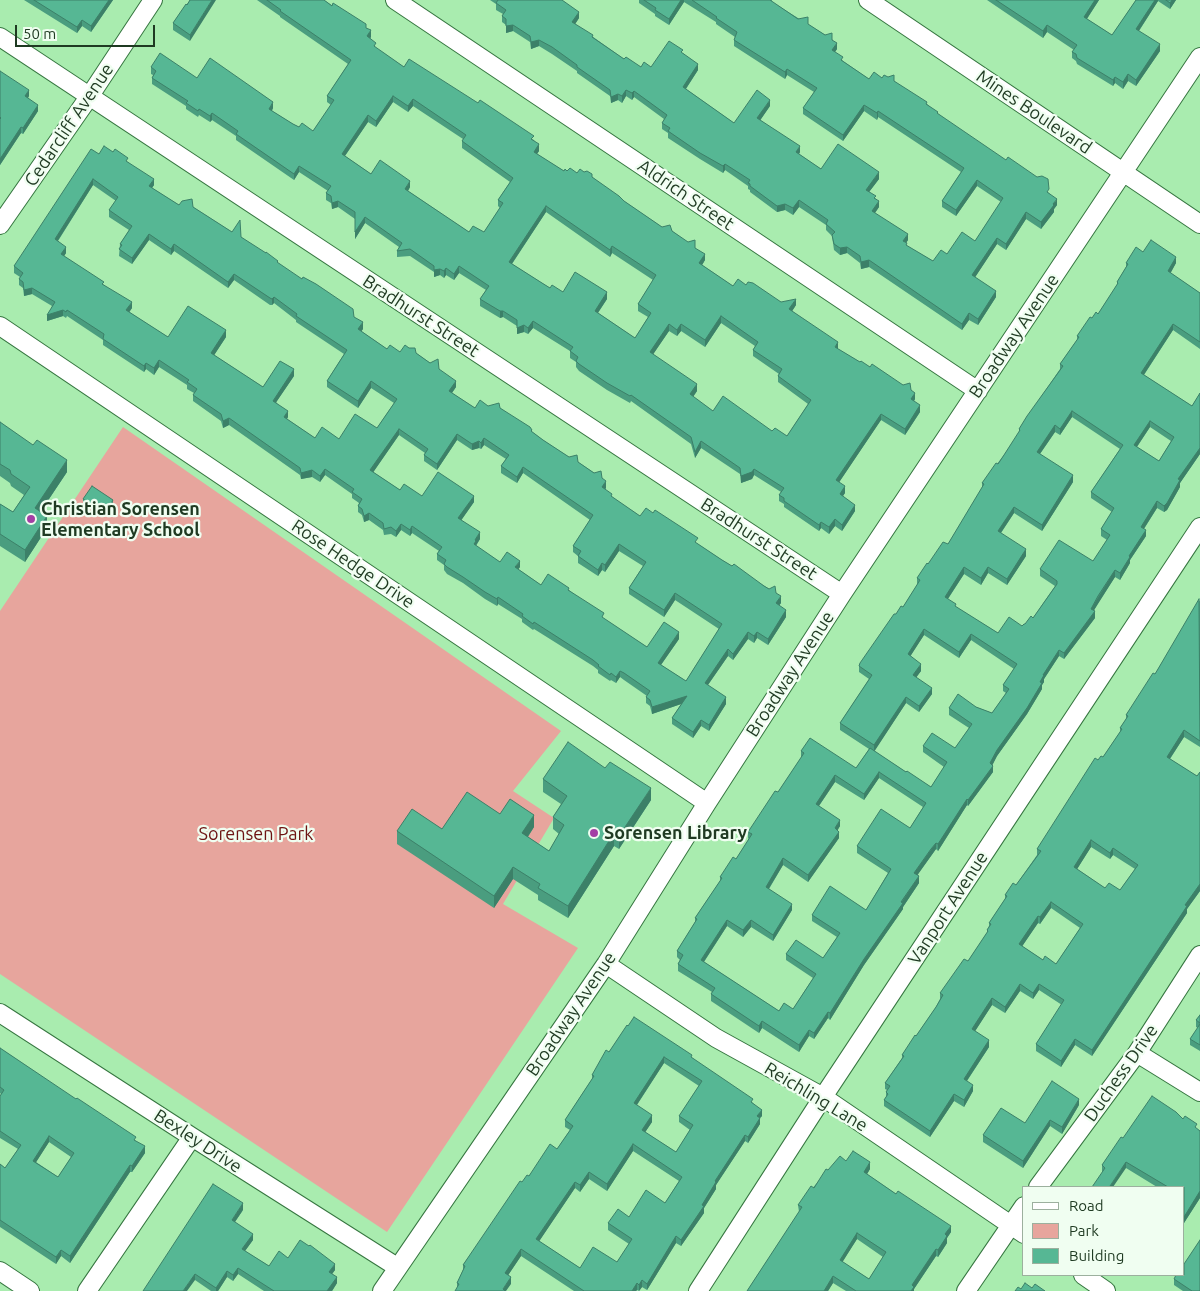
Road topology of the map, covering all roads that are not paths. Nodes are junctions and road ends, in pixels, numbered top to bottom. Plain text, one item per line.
1 (153, 0) edge
2 (395, 0) edge
3 (868, 0) edge
4 (0, 37) edge
5 (1200, 57) edge
6 (89, 98) junction
7 (1124, 173) junction
8 (1200, 224) edge
9 (0, 225) edge
10 (0, 326) edge
11 (978, 391) junction
12 (1200, 527) edge
13 (842, 594) junction
14 (707, 803) junction
15 (1200, 955) edge
16 (606, 964) junction
17 (0, 1013) edge
18 (1137, 1053) junction
19 (1200, 1092) edge
20 (823, 1097) junction
21 (192, 1137) junction
22 (1039, 1186) edge
23 (1022, 1213) edge
24 (1017, 1229) edge
25 (398, 1267) junction
26 (0, 1271) edge
27 (1084, 1276) edge
28 (30, 1291) edge
29 (87, 1291) edge
30 (382, 1291) edge
31 (698, 1291) edge
32 (966, 1291) edge
33 (1106, 1291) edge

1 - 6 street, Cedarcliff Avenue
2 - 11 street, Aldrich Street
3 - 7 street, Mines Boulevard
4 - 6 street, Bradhurst Street
5 - 7 street, Broadway Avenue
6 - 9 street, Cedarcliff Avenue
6 - 13 street, Bradhurst Street
7 - 8 street, Mines Boulevard
7 - 11 street, Broadway Avenue
10 - 14 street, Rose Hedge Drive
11 - 13 street, Broadway Avenue
12 - 20 street, Vanport Avenue
13 - 14 street, Broadway Avenue
14 - 16 street, Broadway Avenue
15 - 18 street, Duchess Drive
16 - 20 street, Reichling Lane
16 - 25 street, Broadway Avenue
17 - 21 street, Bexley Drive
18 - 19 street
18 - 22 street, Duchess Drive
20 - 24 street, Reichling Lane
20 - 31 street, Vanport Avenue
21 - 25 street, Bexley Drive
21 - 29 street
23 - 24 street
24 - 32 street
25 - 30 street, Broadway Avenue
26 - 28 street
27 - 33 street

